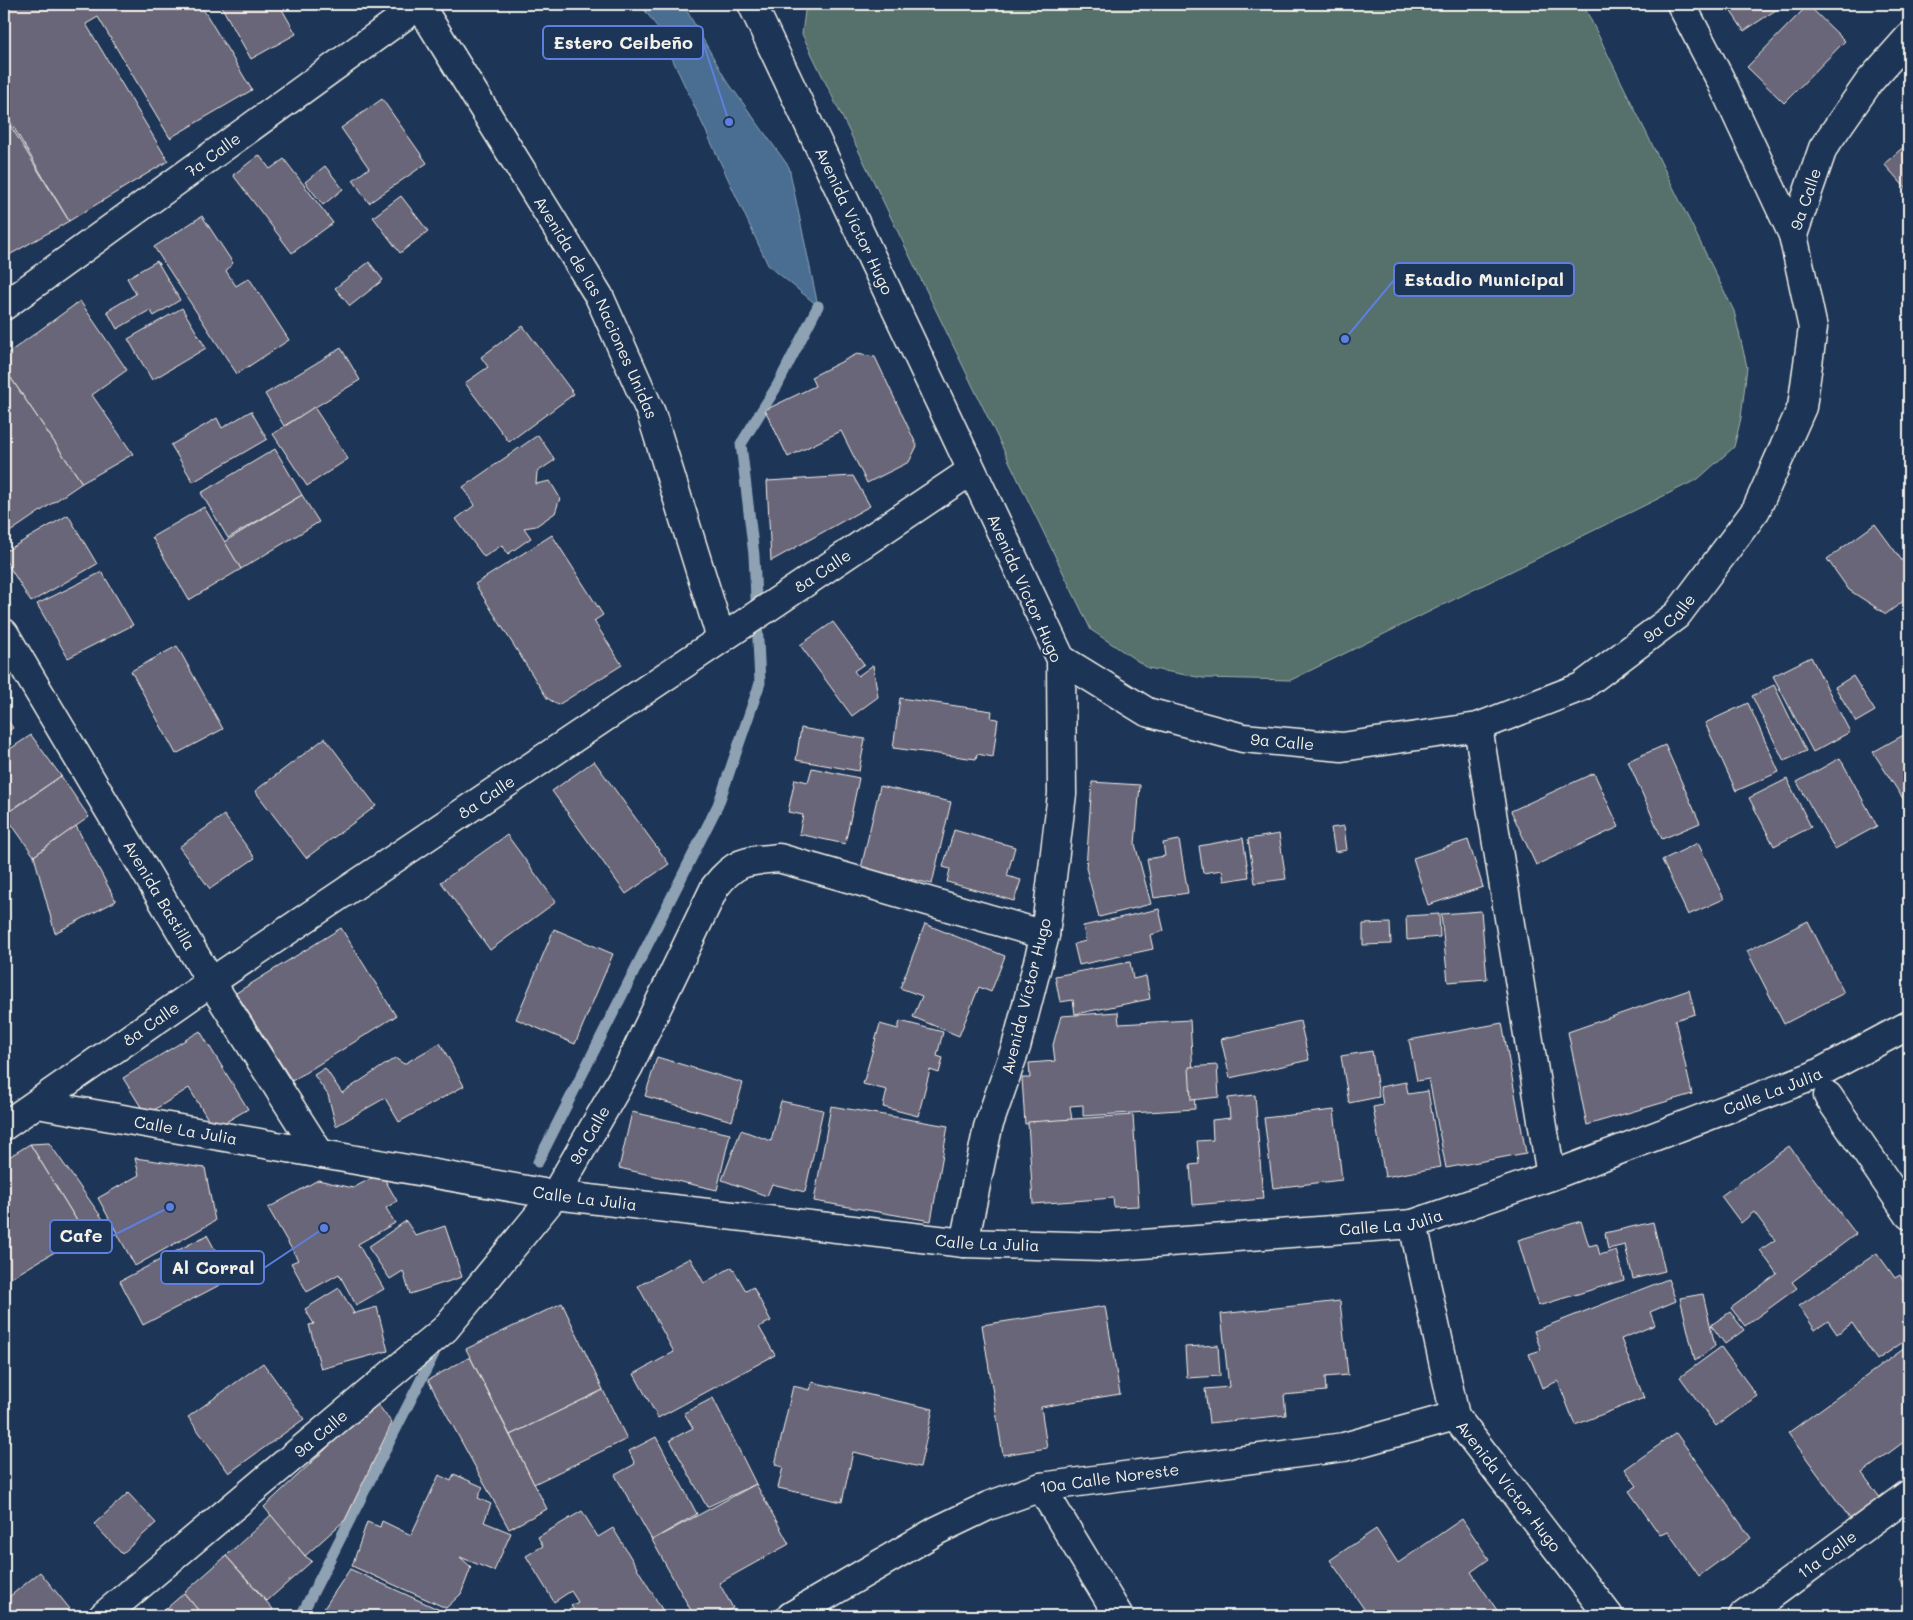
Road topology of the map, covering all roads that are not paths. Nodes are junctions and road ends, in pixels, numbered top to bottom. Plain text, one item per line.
1 (420, 4) edge
2 (752, 4) edge
3 (1681, 4) edge
4 (1909, 37) edge
5 (1793, 236) junction
6 (4, 306) edge
7 (971, 471) junction
8 (4, 633) edge
9 (721, 638) junction
10 (1061, 659) junction
11 (1478, 727) junction
12 (1045, 935) junction
13 (211, 982) junction
14 (1909, 1025) edge
15 (1828, 1096) dead end
16 (37, 1104) junction
17 (4, 1126) edge
18 (320, 1154) junction
19 (1551, 1176) junction
20 (555, 1195) junction
21 (1909, 1215) edge
22 (1413, 1224) junction
23 (964, 1242) junction
24 (1455, 1416) junction
25 (1041, 1487) junction
26 (1909, 1494) edge
27 (103, 1616) edge
28 (791, 1616) edge
29 (1119, 1616) edge
30 (1609, 1616) edge
31 (1743, 1616) edge

1 - 6 street, 7a Calle
1 - 9 street, Avenida de las Naciones Unidas
2 - 7 street, Avenida Víctor Hugo
3 - 5 street
4 - 5 street, 9a Calle
5 - 11 street, 9a Calle
7 - 9 street, 8a Calle
7 - 10 street, Avenida Víctor Hugo
8 - 13 street, Avenida Bastilla
9 - 13 street, 8a Calle
10 - 11 street, 9a Calle
10 - 12 street, Avenida Víctor Hugo
11 - 19 street
12 - 20 street, 9a Calle
12 - 23 street, Avenida Víctor Hugo
13 - 16 street, 8a Calle
13 - 18 street, Avenida Bastilla
14 - 19 street, Calle La Julia
15 - 21 street
16 - 17 street, 8a Calle
16 - 18 street, Calle La Julia
18 - 20 street, Calle La Julia
19 - 22 street, Calle La Julia
20 - 23 street, Calle La Julia
20 - 27 street, 9a Calle
22 - 23 street, Calle La Julia
22 - 24 street, Avenida Víctor Hugo
24 - 25 street, 10a Calle Noreste
24 - 30 street, Avenida Víctor Hugo
25 - 28 street, 10a Calle Noreste
25 - 29 street
26 - 31 street, 11a Calle

